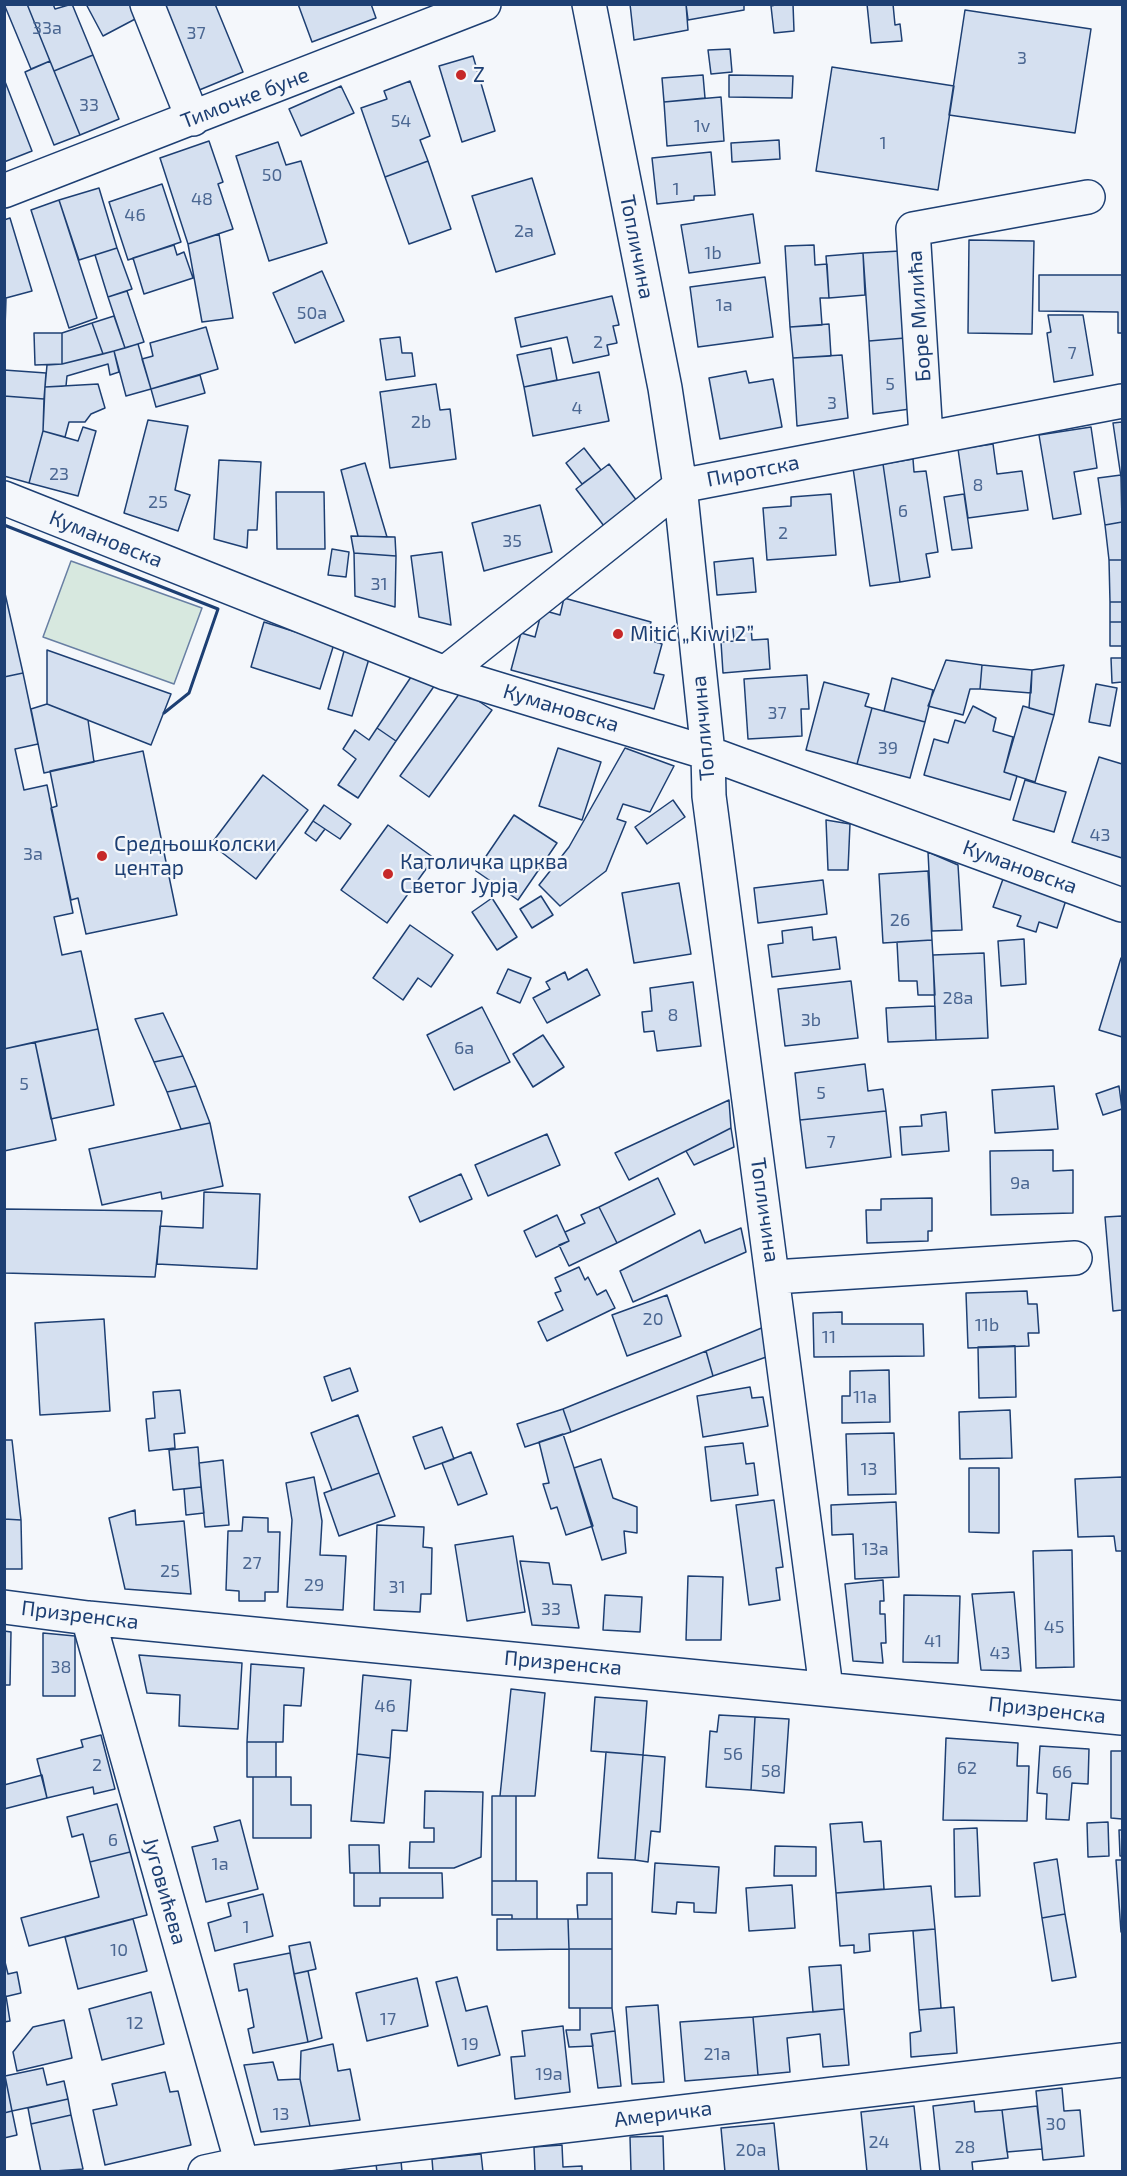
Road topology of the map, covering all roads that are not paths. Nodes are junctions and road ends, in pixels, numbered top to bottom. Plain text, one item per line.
1 (147, 4) edge
2 (484, 4) edge
3 (589, 4) edge
4 (193, 119) junction
5 (4, 191) edge
6 (1088, 197) dead end
7 (1122, 400) edge
8 (926, 437) junction
9 (680, 486) junction
10 (4, 498) edge
11 (445, 673) junction
12 (708, 753) junction
13 (1122, 905) edge
14 (1075, 1258) dead end
15 (774, 1277) junction
16 (4, 1606) edge
17 (88, 1618) junction
18 (826, 1688) junction
19 (1122, 1718) edge
20 (1122, 2060) edge
21 (242, 2164) junction
22 (205, 2172) edge

1 - 4 street
2 - 4 street, Тимочке буне
3 - 9 street, Топличина
4 - 5 street, Тимочке буне
6 - 8 street, Боре Милића
7 - 8 street, Пиротска
8 - 9 street, Пиротска
9 - 11 street, Пиротска
9 - 12 street, Топличина
10 - 11 street, Кумановска
11 - 12 street, Кумановска
12 - 13 street, Кумановска
12 - 15 street, Топличина
14 - 15 street, Топличина
15 - 18 street, Топличина
16 - 17 street, Призренска
17 - 18 street, Призренска
17 - 21 street, Југовићева
18 - 19 street, Призренска
20 - 21 street, Америчка
21 - 22 street, Америчка

